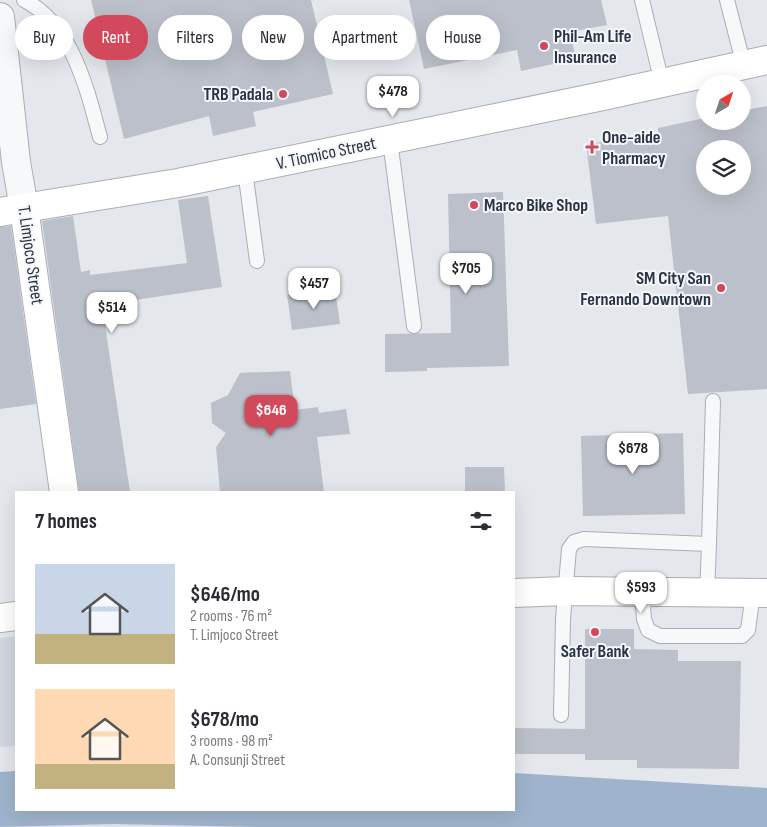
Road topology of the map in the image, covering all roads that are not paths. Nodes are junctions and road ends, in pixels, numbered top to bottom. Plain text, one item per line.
1 (24, 0) edge
2 (642, 0) edge
3 (727, 0) edge
4 (1, 28) edge
5 (755, 63) edge
6 (662, 83) junction
7 (100, 137) dead end
8 (390, 140) junction
9 (245, 170) junction
10 (12, 210) edge
11 (257, 262) dead end
12 (414, 326) dead end
13 (713, 401) dead end
14 (64, 491) edge
15 (709, 544) junction
16 (566, 591) junction
17 (515, 593) edge
18 (642, 593) junction
19 (760, 593) edge
20 (707, 594) junction
21 (15, 616) edge
22 (0, 618) edge
23 (561, 715) dead end

1 - 7 lane
2 - 6 lane
3 - 5 lane
4 - 10 street, T. Limjoco Street
5 - 6 main road, V. Tiomico Street
6 - 8 main road, V. Tiomico Street
8 - 9 main road, V. Tiomico Street
8 - 12 lane
9 - 10 main road, V. Tiomico Street
9 - 11 lane
10 - 14 main road, T. Limjoco Street
13 - 15 lane
15 - 16 lane
15 - 20 lane
16 - 17 main road
16 - 18 main road
16 - 23 lane
18 - 19 lane
18 - 20 main road
19 - 20 main road
21 - 22 main road

